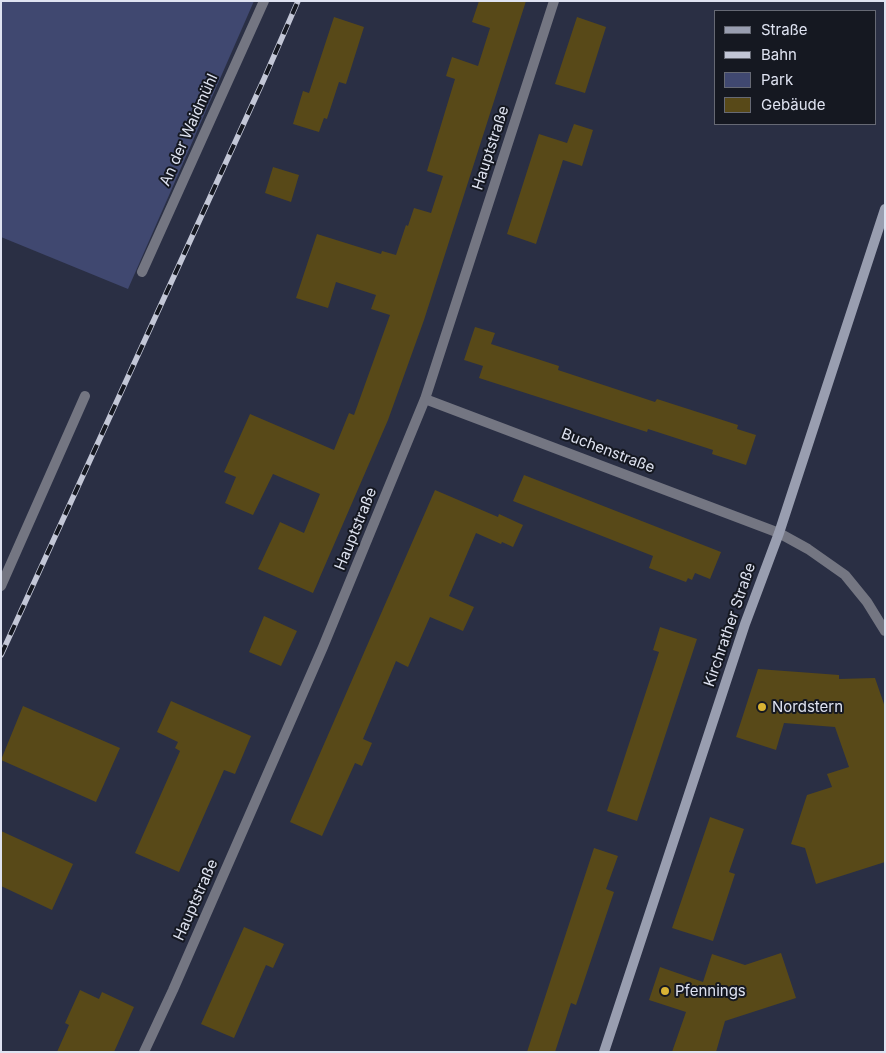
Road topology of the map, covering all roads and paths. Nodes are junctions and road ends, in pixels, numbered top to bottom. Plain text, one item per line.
1 (264, 1) edge
2 (554, 1) edge
3 (885, 209) edge
4 (142, 272) dead end
5 (85, 396) dead end
6 (425, 398) junction
7 (780, 533) junction
8 (1, 586) edge
9 (885, 631) edge
10 (144, 1052) edge
11 (604, 1052) edge

1 - 4 street, An der Waidmühl
2 - 6 street, Hauptstraße
3 - 7 main road, Kirchrather Straße
5 - 8 street
6 - 7 street, Buchenstraße
6 - 10 street, Hauptstraße
7 - 9 street, Buchenstraße
7 - 11 main road, Kirchrather Straße

